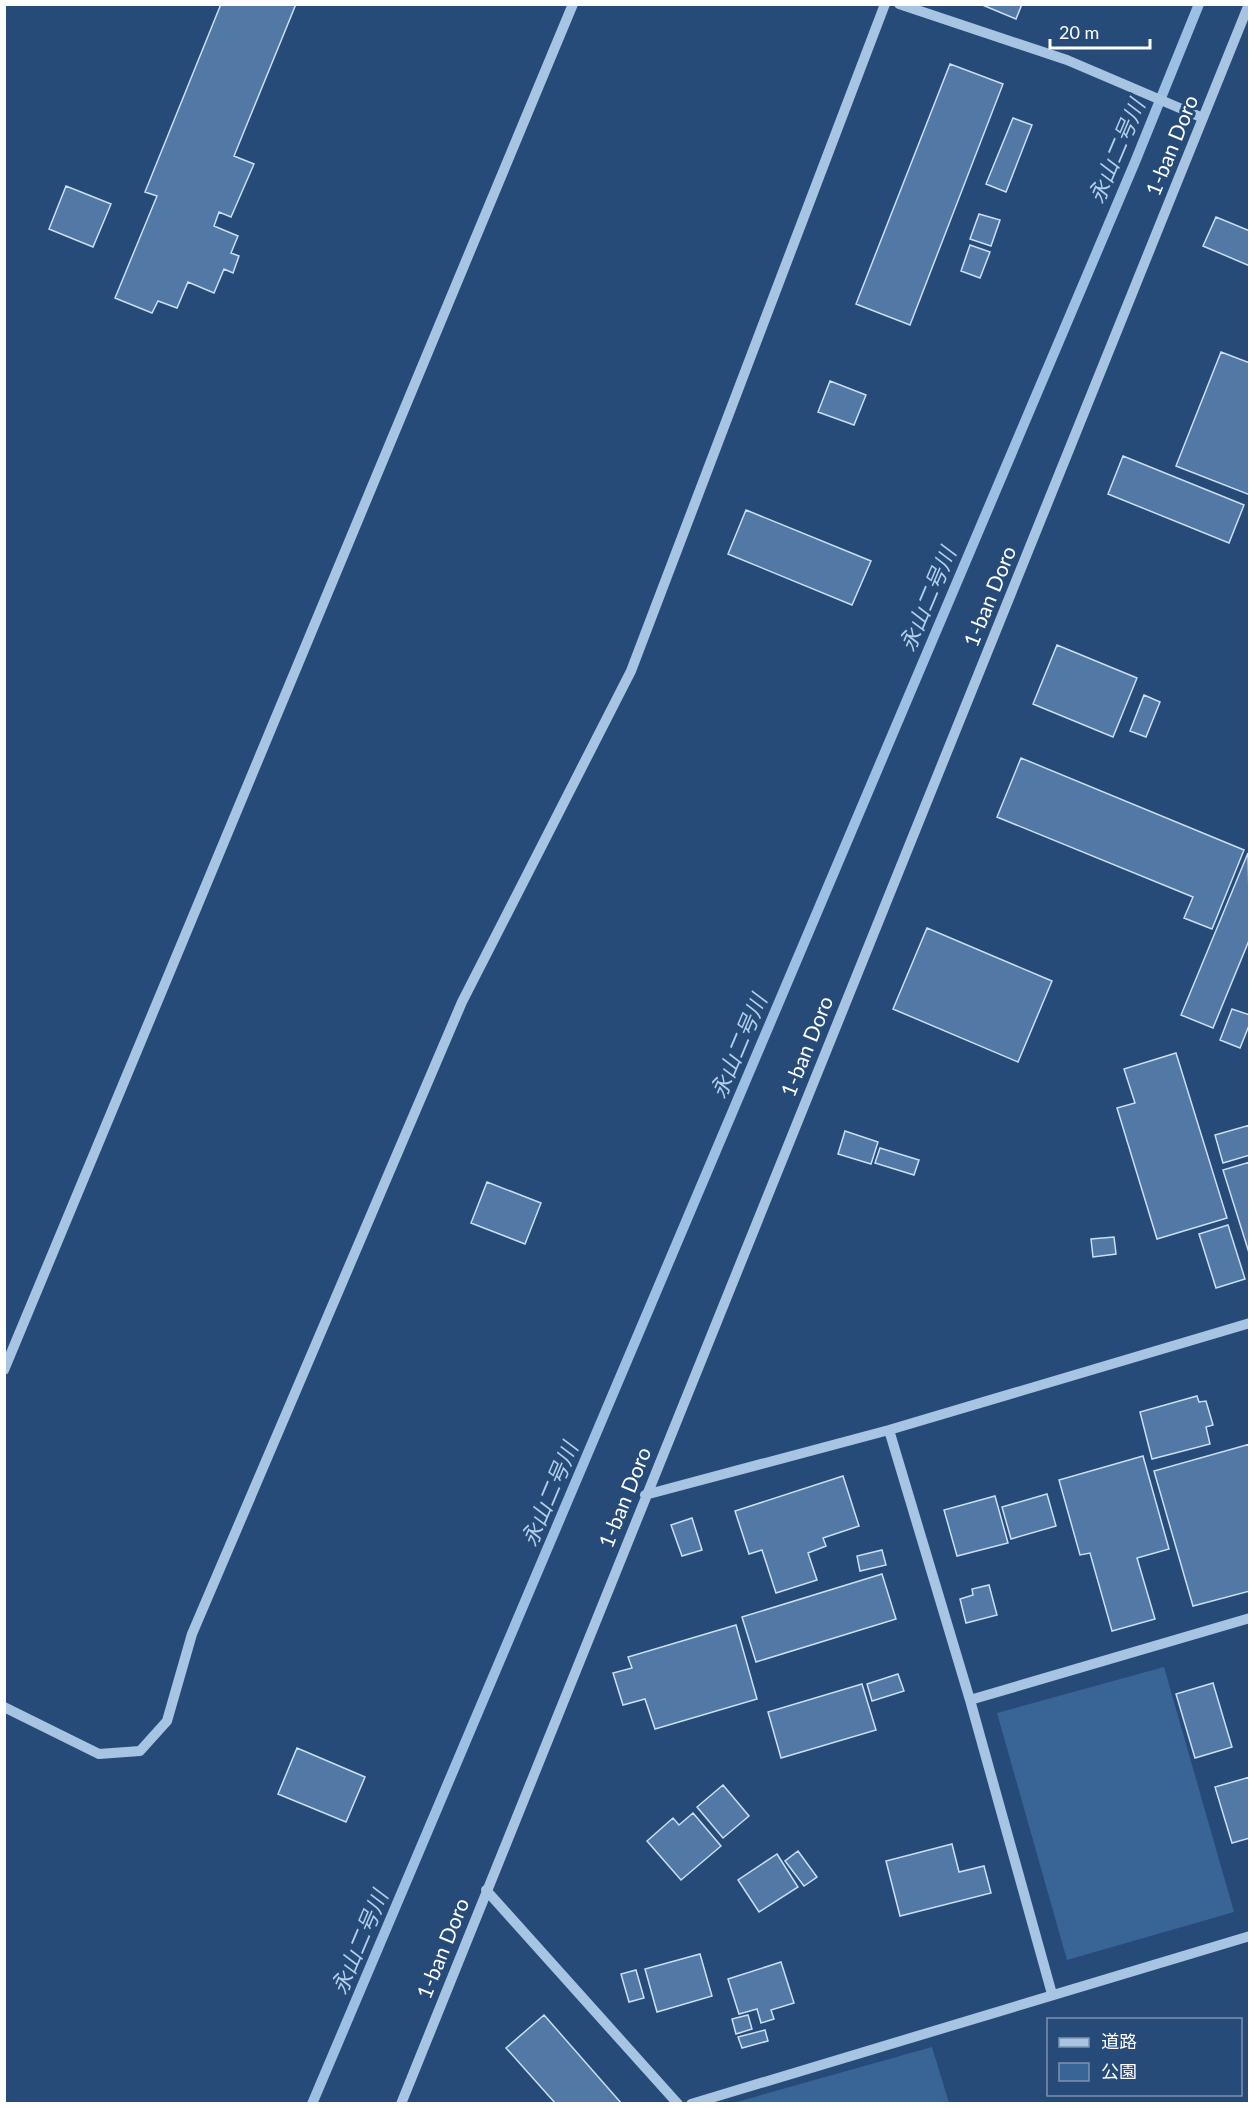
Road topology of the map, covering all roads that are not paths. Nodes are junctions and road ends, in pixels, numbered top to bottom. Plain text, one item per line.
1 (573, 4) edge
2 (885, 4) edge
3 (899, 4) edge
4 (1249, 4) edge
5 (1203, 118) junction
6 (1250, 1323) edge
7 (4, 1370) edge
8 (889, 1430) junction
9 (645, 1495) junction
10 (1250, 1618) edge
11 (970, 1700) junction
12 (4, 1707) edge
13 (486, 1890) junction
14 (1250, 1936) edge
15 (1052, 1994) junction
16 (401, 2103) edge
17 (678, 2103) edge
18 (691, 2103) edge

1 - 7 street
2 - 12 street
3 - 5 street
4 - 5 street, 1-ban Doro
5 - 9 street, 1-ban Doro
6 - 8 street
8 - 9 street
8 - 11 street
9 - 13 street, 1-ban Doro
10 - 11 street
11 - 15 street
13 - 16 street, 1-ban Doro
13 - 17 street
14 - 15 street
15 - 18 street

